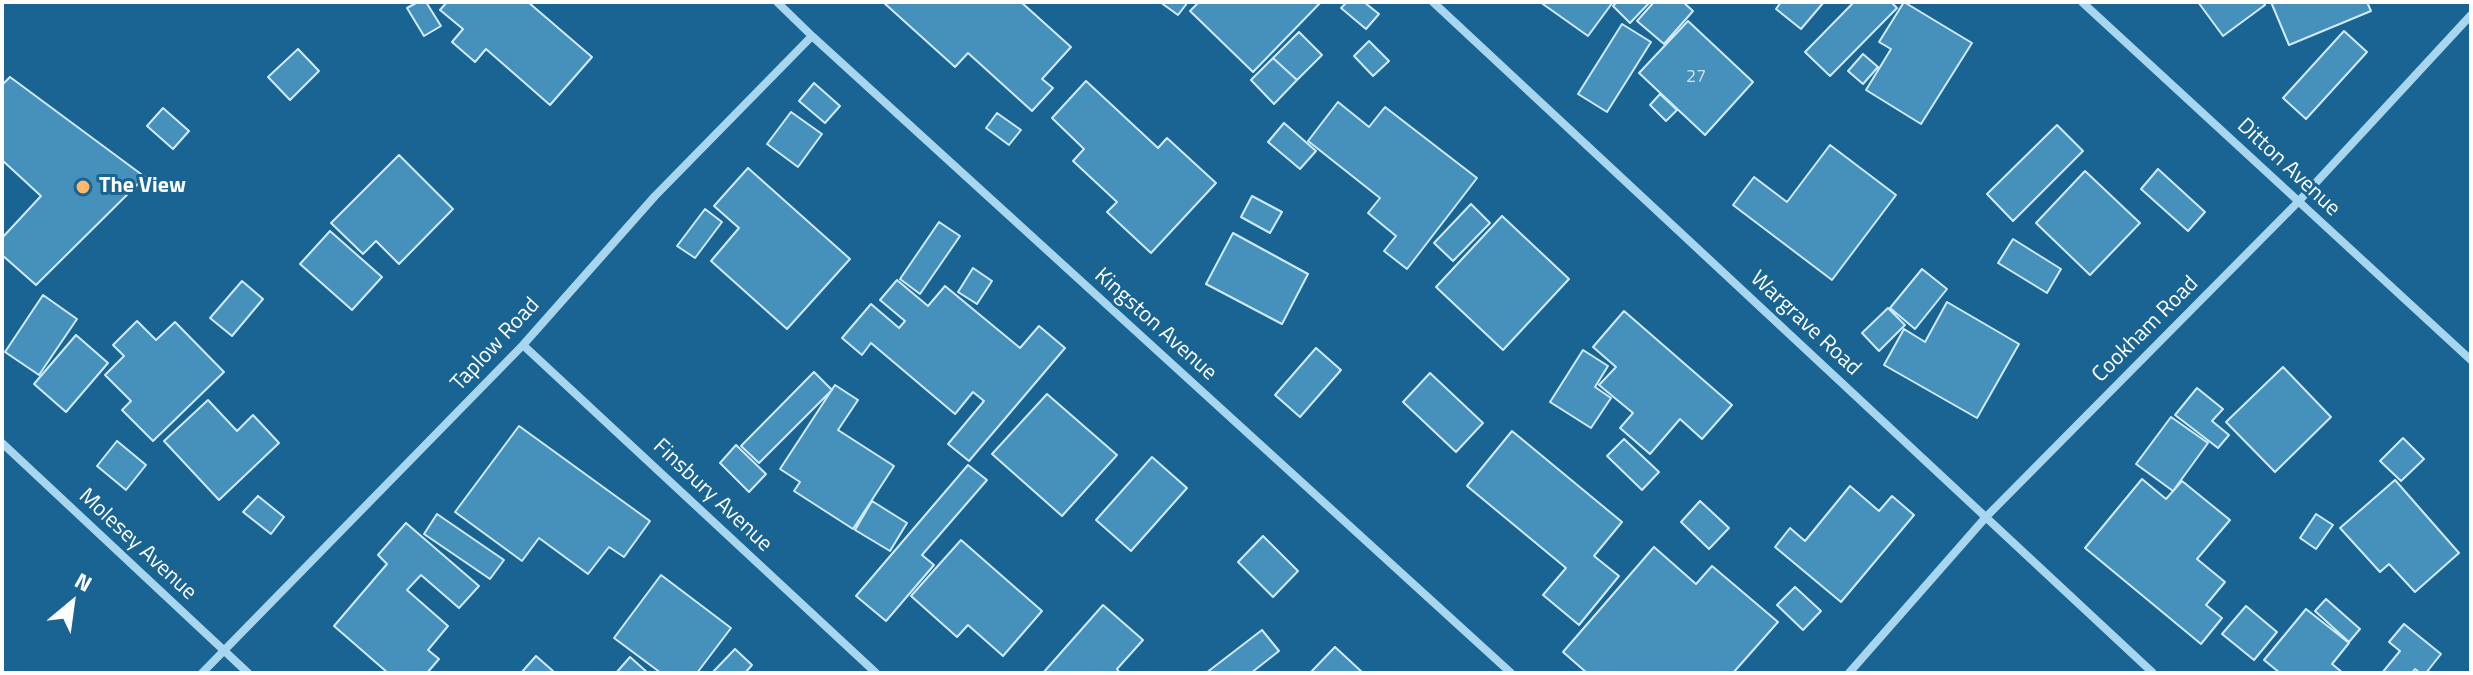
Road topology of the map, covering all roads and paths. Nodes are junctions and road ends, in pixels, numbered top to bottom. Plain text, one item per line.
1 (777, 2) edge
2 (1433, 2) edge
3 (2082, 2) edge
4 (2471, 15) edge
5 (812, 36) junction
6 (2298, 202) junction
7 (523, 345) junction
8 (2471, 360) edge
9 (2, 443) edge
10 (1986, 517) junction
11 (223, 650) junction
12 (202, 673) edge
13 (248, 673) edge
14 (876, 673) edge
15 (1511, 673) edge
16 (1849, 673) edge
17 (2153, 673) edge

1 - 5 street, Kingston Avenue
2 - 10 street, Wargrave Road
3 - 6 street, Ditton Avenue
4 - 6 street, Cookham Road
5 - 7 street, Taplow Road
5 - 15 street, Kingston Avenue
6 - 8 street, Ditton Avenue
6 - 10 street, Cookham Road
7 - 11 street, Taplow Road
7 - 14 street, Finsbury Avenue
9 - 11 street, Molesey Avenue
10 - 16 street, Cookham Road
10 - 17 street, Wargrave Road
11 - 12 street, Taplow Road
11 - 13 street, Molesey Avenue

